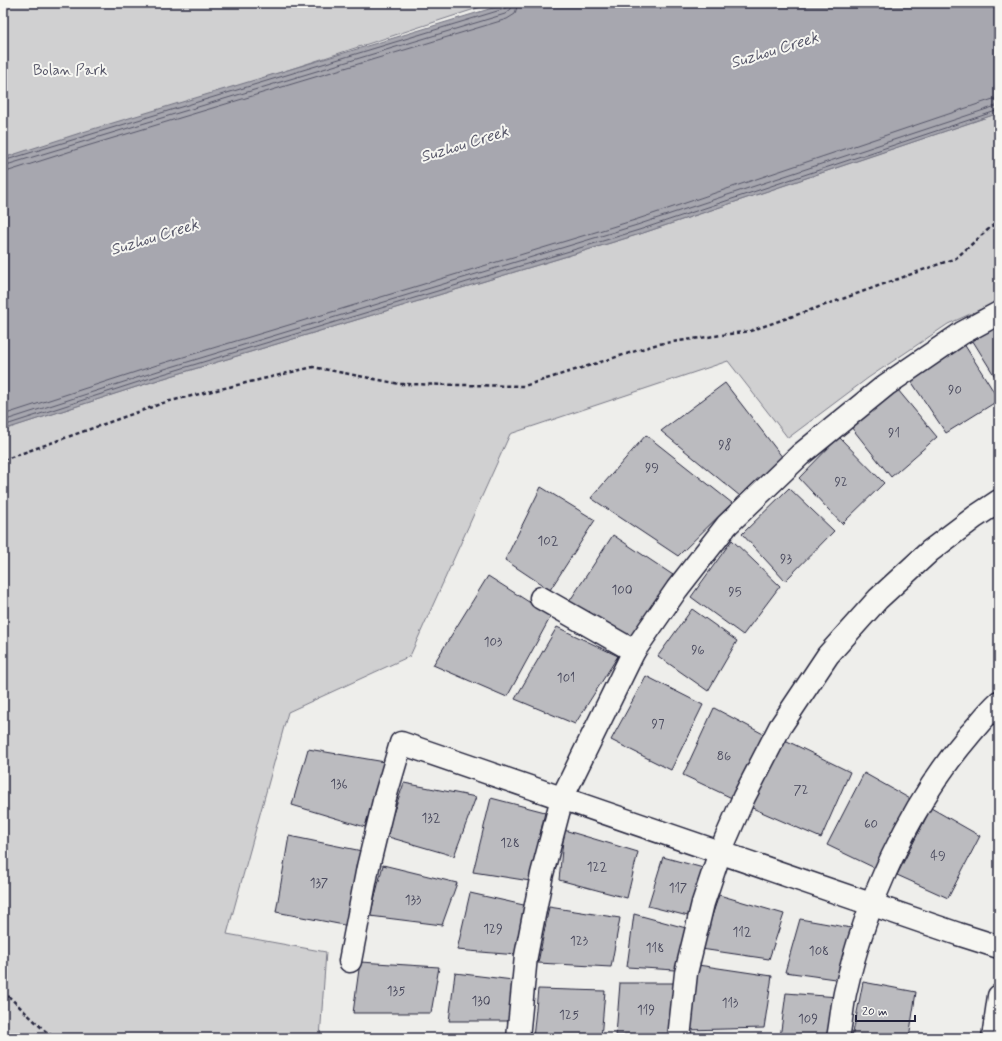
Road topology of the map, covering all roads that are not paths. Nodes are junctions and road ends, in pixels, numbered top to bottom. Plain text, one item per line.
1 (999, 313) edge
2 (999, 501) edge
3 (541, 598) dead end
4 (634, 651) junction
5 (999, 702) edge
6 (562, 798) junction
7 (720, 852) junction
8 (872, 904) junction
9 (999, 947) edge
10 (350, 961) dead end
11 (999, 996) edge
12 (518, 1038) edge
13 (679, 1038) edge
14 (838, 1038) edge
15 (993, 1038) edge

1 - 4 street
2 - 7 street
3 - 4 street
4 - 6 street
5 - 8 street
6 - 7 street
6 - 10 street
6 - 12 street
7 - 8 street
7 - 13 street
8 - 9 street
8 - 14 street
11 - 15 street

